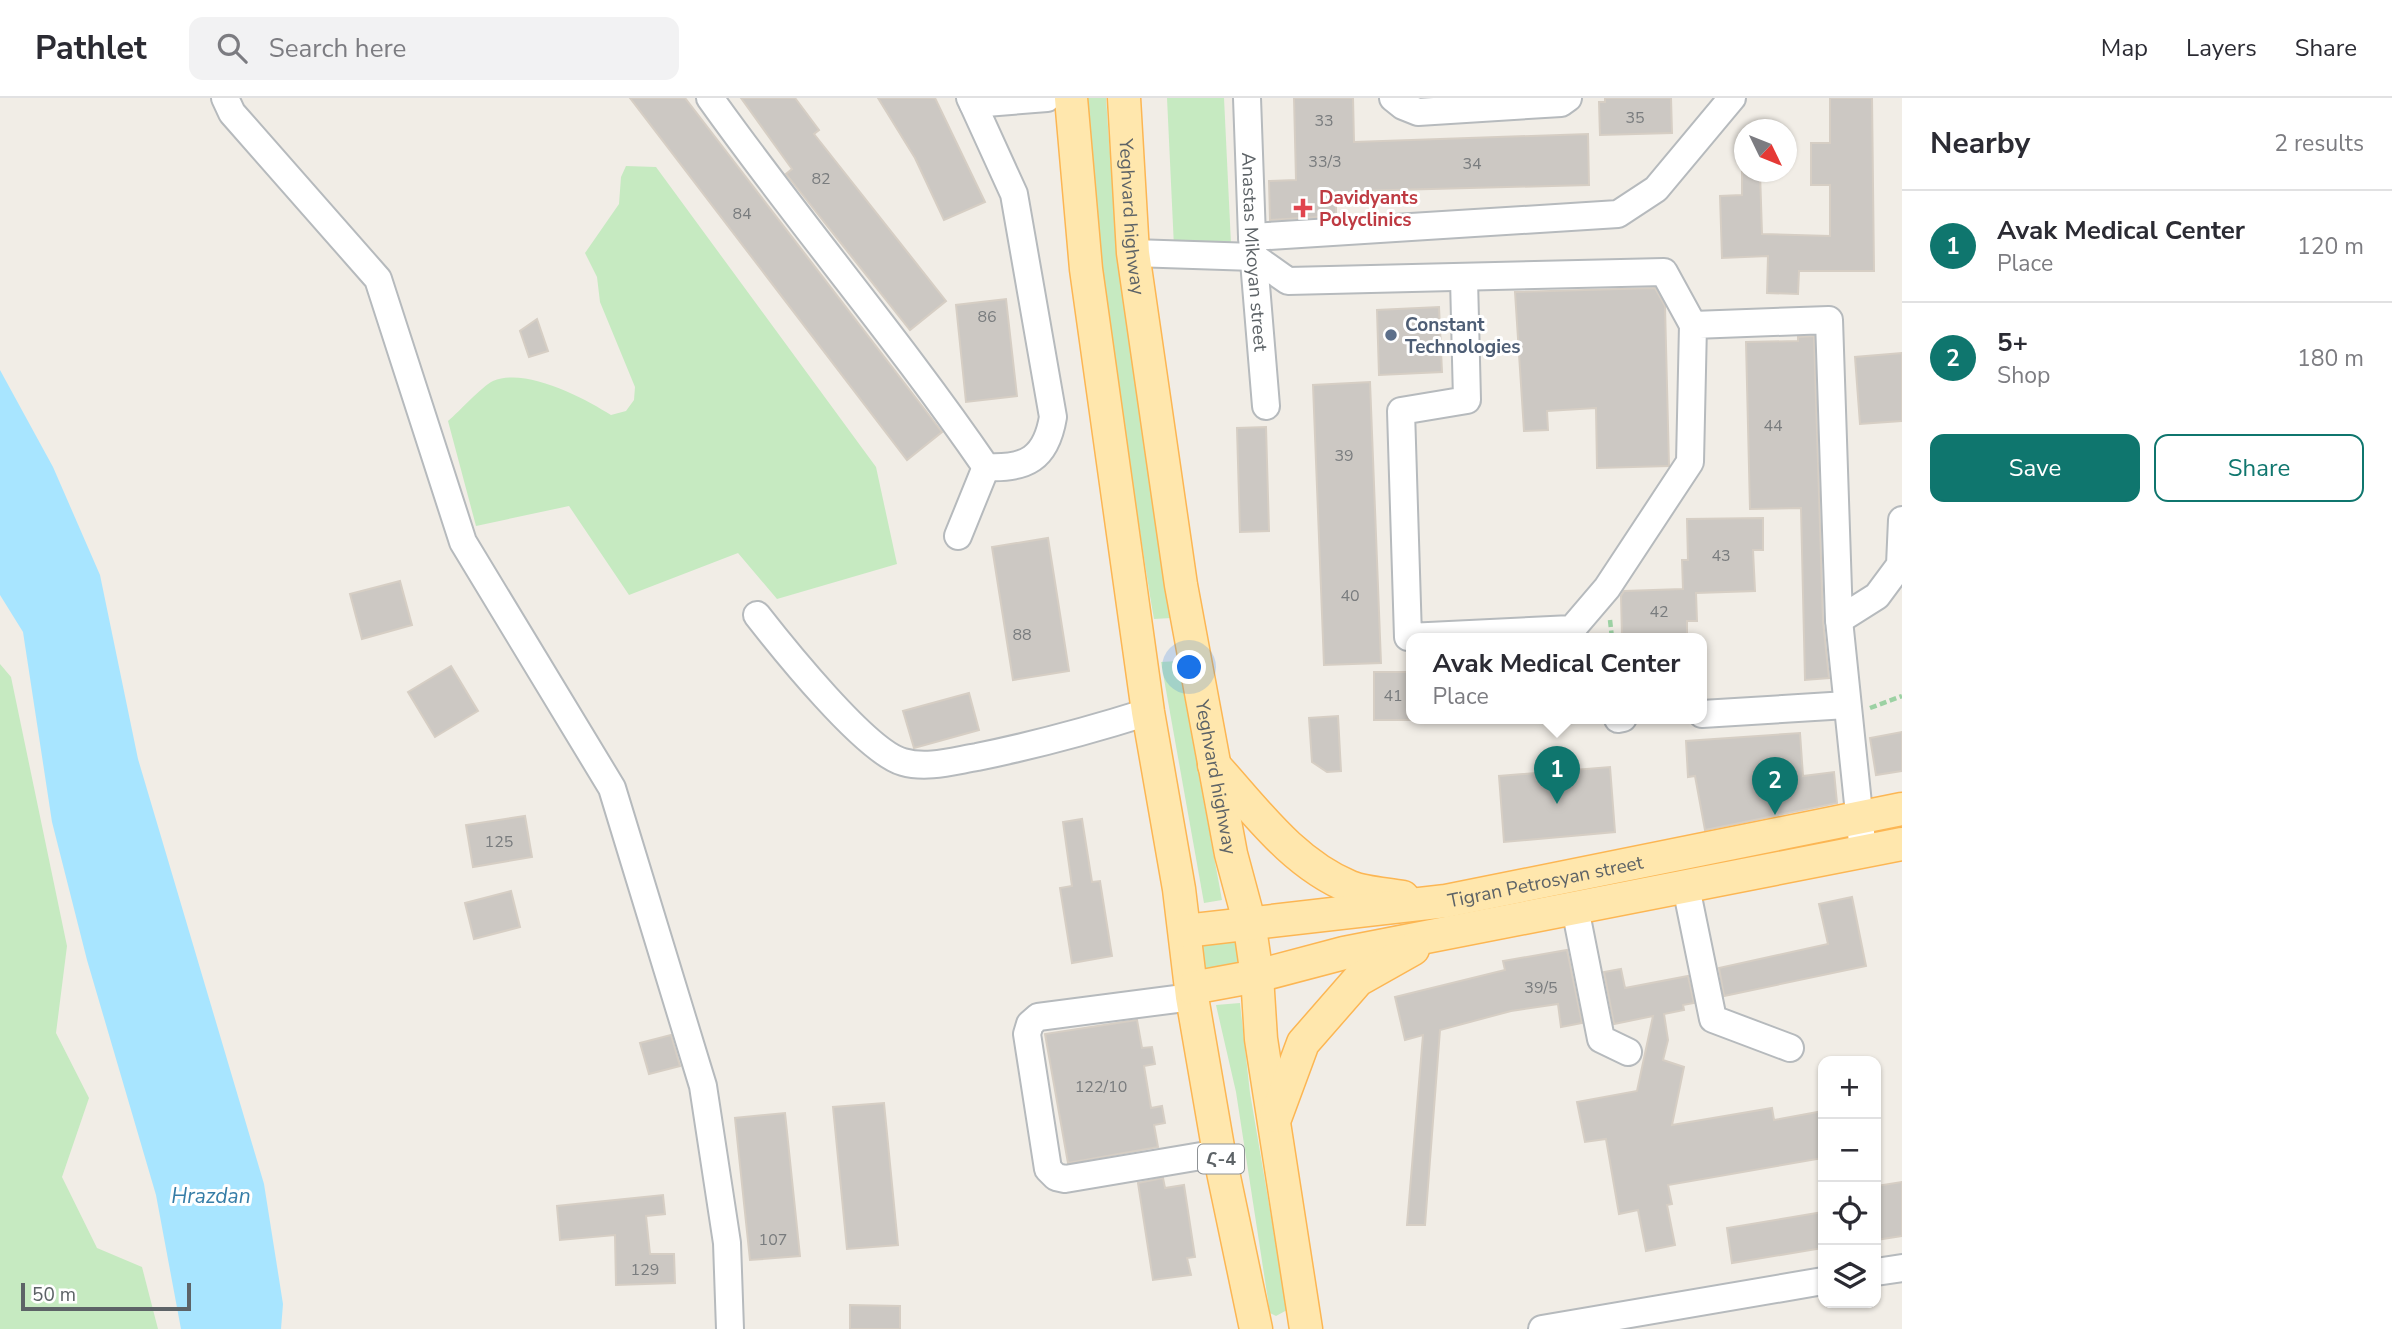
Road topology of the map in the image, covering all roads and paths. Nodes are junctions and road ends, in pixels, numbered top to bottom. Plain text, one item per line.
1 (225, 98) edge
2 (710, 98) edge
3 (1047, 98) edge
4 (1070, 98) edge
5 (1124, 98) edge
6 (1247, 98) edge
7 (1393, 98) edge
8 (1568, 98) edge
9 (1732, 98) edge
10 (972, 101) edge
11 (1253, 247) junction
12 (1133, 253) junction
13 (1464, 279) junction
14 (1693, 326) junction
15 (1266, 406) dead end
16 (986, 467) junction
17 (1902, 520) edge
18 (958, 536) dead end
19 (757, 615) dead end
20 (1839, 620) junction
21 (1408, 633) edge
22 (1490, 633) edge
23 (1191, 642) junction
24 (1139, 647) junction
25 (1847, 705) junction
26 (1148, 712) junction
27 (1707, 713) edge
28 (1213, 764) junction
29 (1902, 810) edge
30 (1859, 818) junction
31 (1902, 844) edge
32 (1863, 852) junction
33 (1686, 887) junction
34 (1446, 901) junction
35 (1575, 908) junction
36 (1249, 921) junction
37 (1185, 931) junction
38 (1454, 932) junction
39 (1257, 976) junction
40 (1192, 993) junction
41 (1790, 1048) dead end
42 (1628, 1052) dead end
43 (1275, 1117) junction
44 (1219, 1153) junction
45 (1902, 1268) edge
46 (1881, 1271) edge
47 (1818, 1282) edge
48 (730, 1329) edge
49 (1256, 1329) edge
50 (1307, 1329) edge
51 (1542, 1329) edge

1 - 48 street
2 - 16 street
3 - 10 street
4 - 24 main road
5 - 12 main road, Yeghvard highway
6 - 11 street, Anastas Mikoyan street
7 - 8 street
9 - 11 street
10 - 16 street
11 - 12 street
11 - 13 street
11 - 15 street, Anastas Mikoyan street
12 - 23 main road, Yeghvard highway
13 - 14 street
13 - 21 street
14 - 20 street
14 - 22 street
16 - 18 street
17 - 20 street
19 - 26 street
20 - 25 street
23 - 24 main road
23 - 28 main road, Yeghvard highway
24 - 26 main road
25 - 27 street
25 - 30 street
26 - 37 main road
28 - 34 main road
28 - 36 main road, Yeghvard highway
29 - 30 main road, Tigran Petrosyan street
30 - 32 street
30 - 34 main road, Tigran Petrosyan street
31 - 32 main road, Tigran Petrosyan street
32 - 33 main road, Tigran Petrosyan street
33 - 35 main road, Tigran Petrosyan street
33 - 41 street
34 - 36 main road, Tigran Petrosyan street
35 - 38 main road, Tigran Petrosyan street
35 - 42 street
36 - 37 main road, Tigran Petrosyan street
36 - 39 main road, Yeghvard highway
37 - 40 main road
38 - 39 main road, Tigran Petrosyan street
38 - 43 main road
39 - 40 main road, Tigran Petrosyan street
39 - 43 main road, Yeghvard highway
40 - 44 main road, Հ-4
40 - 44 street
43 - 50 main road, Yeghvard highway
44 - 49 main road, Հ-4
45 - 46 street
47 - 51 street

